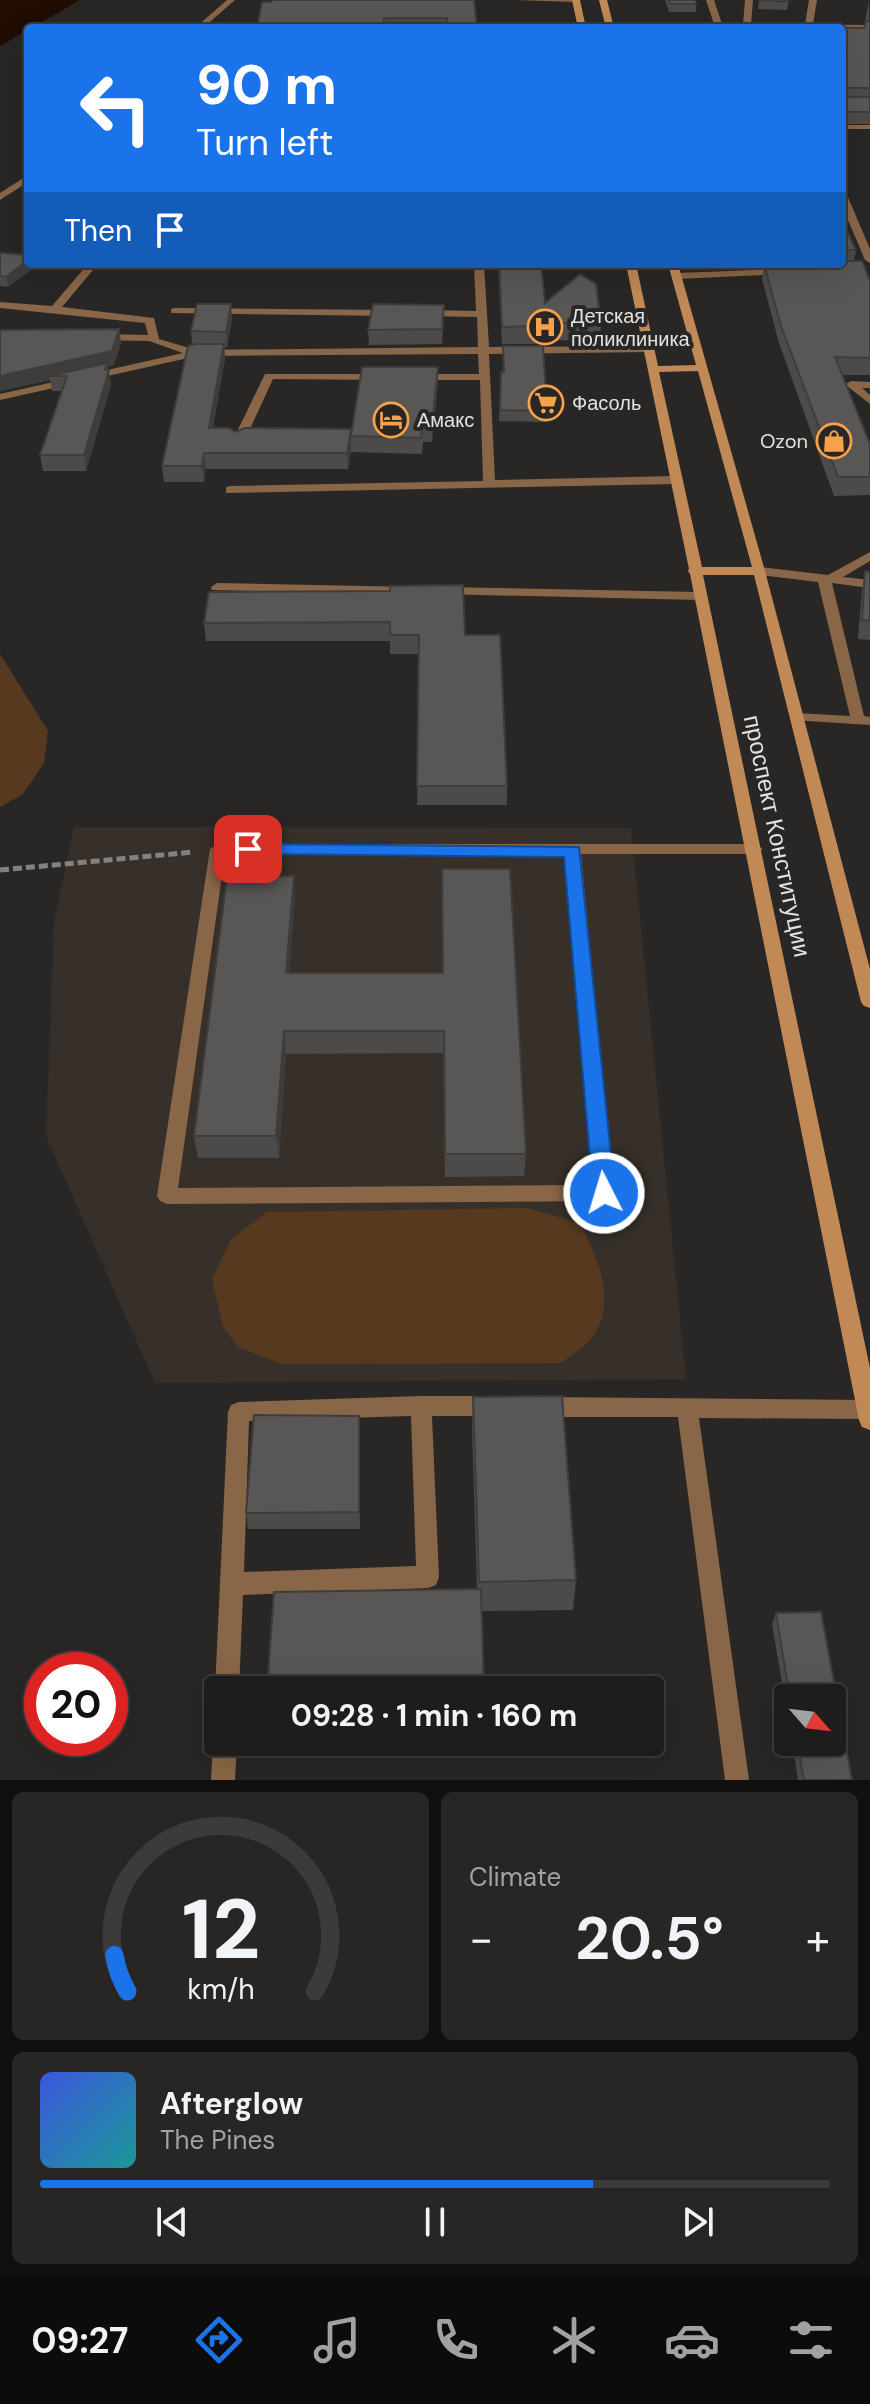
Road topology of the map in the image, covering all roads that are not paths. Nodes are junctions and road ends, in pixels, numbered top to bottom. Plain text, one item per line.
1 (231, 0) edge
2 (519, 0) edge
3 (576, 0) edge
4 (603, 0) edge
5 (710, 0) edge
6 (749, 0) edge
7 (813, 0) edge
8 (204, 24) edge
9 (582, 24) edge
10 (609, 24) edge
11 (718, 24) joint
12 (747, 24) junction
13 (809, 24) joint
14 (846, 26) edge
15 (870, 27) edge
16 (846, 127) edge
17 (870, 127) edge
18 (24, 181) edge
19 (0, 197) edge
20 (846, 204) edge
21 (870, 260) edge
22 (90, 268) edge
23 (479, 268) edge
24 (632, 268) edge
25 (675, 270) edge
26 (796, 270) edge
27 (0, 305) edge
28 (55, 309) junction
29 (175, 311) dead end
30 (481, 314) junction
31 (91, 336) edge
32 (153, 338) junction
33 (649, 349) junction
34 (482, 350) junction
35 (197, 353) junction
36 (701, 368) junction
37 (653, 369) junction
38 (393, 377) edge
39 (408, 377) edge
40 (485, 377) junction
41 (870, 385) edge
42 (0, 397) edge
43 (870, 401) edge
44 (238, 442) edge
45 (676, 480) junction
46 (489, 484) junction
47 (230, 490) dead end
48 (870, 556) edge
49 (694, 571) junction
50 (759, 571) junction
51 (827, 579) junction
52 (870, 584) edge
53 (217, 587) dead end
54 (419, 591) edge
55 (435, 591) edge
56 (699, 596) junction
57 (797, 717) junction
58 (864, 721) edge
59 (755, 849) junction
60 (573, 851) junction
61 (870, 1002) edge
62 (421, 1406) junction
63 (687, 1408) junction
64 (869, 1413) edge
65 (232, 1584) junction
66 (228, 1676) edge
67 (224, 1756) edge
68 (223, 1780) edge
69 (737, 1780) edge

1 - 8 street
2 - 3 street
3 - 9 main road
4 - 10 main road
5 - 11 street
6 - 12 street
7 - 13 street
11 - 12 street
12 - 13 street
14 - 15 street
16 - 17 street
18 - 19 street
20 - 21 street
22 - 28 street
23 - 30 street
24 - 33 main road, проспект Конституции
25 - 26 street
25 - 36 main road, проспект Конституции
27 - 28 street
28 - 32 street
29 - 30 street
30 - 34 street
31 - 32 street
32 - 35 street
33 - 34 street
33 - 37 main road, проспект Конституции
34 - 35 street
34 - 40 street
35 - 42 street
36 - 37 main road
36 - 50 main road, проспект Конституции
37 - 45 main road, проспект Конституции
38 - 44 street
39 - 40 street
40 - 46 street
41 - 43 street
45 - 46 street
45 - 49 main road, проспект Конституции
46 - 47 street
48 - 51 street
49 - 50 main road
49 - 56 main road, проспект Конституции
50 - 51 street
50 - 57 main road, проспект Конституции
51 - 52 street
51 - 58 street
53 - 54 street
55 - 56 street
56 - 59 main road, проспект Конституции
57 - 58 street
57 - 61 main road, проспект Конституции
59 - 60 street
59 - 64 main road, проспект Конституции
60 - 60 street
62 - 63 street
62 - 65 street
62 - 65 street
63 - 64 street
63 - 69 street
65 - 66 street
67 - 68 street

